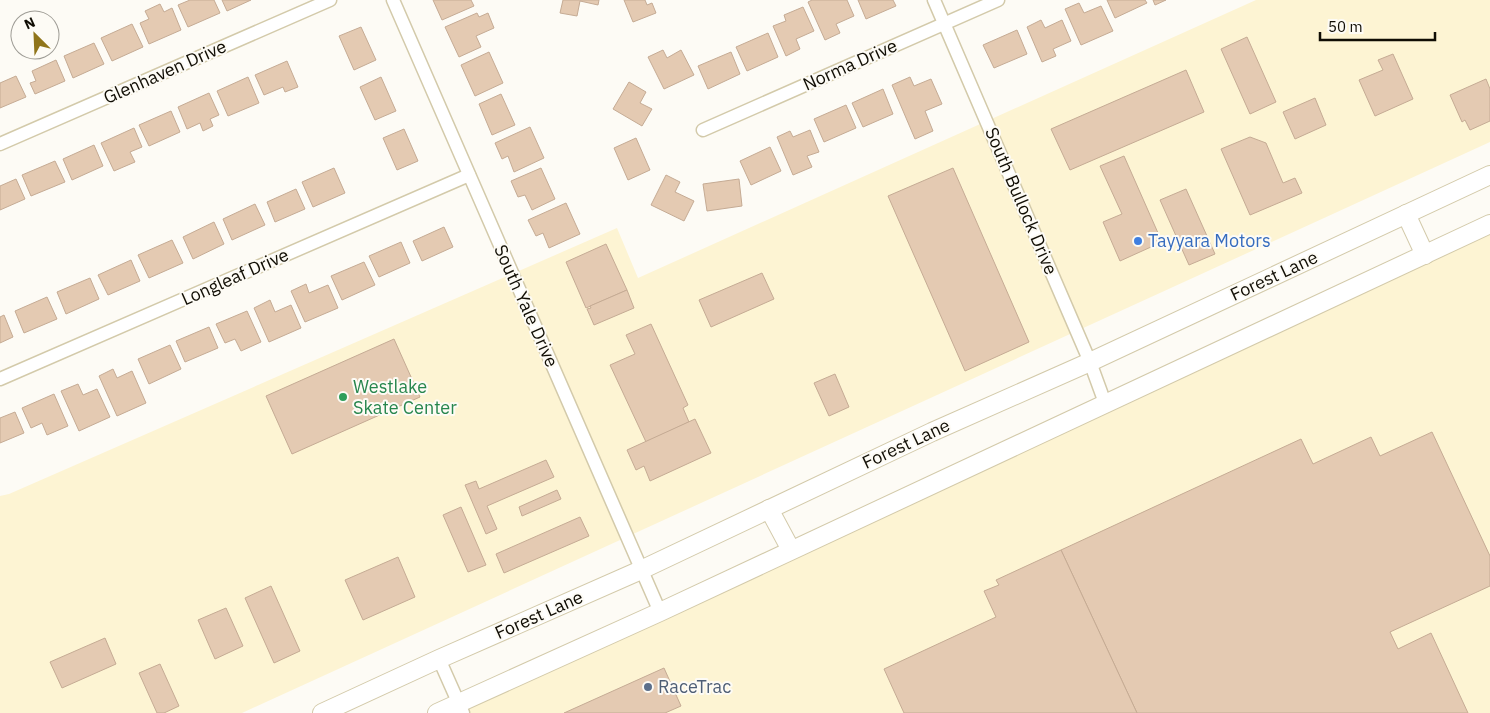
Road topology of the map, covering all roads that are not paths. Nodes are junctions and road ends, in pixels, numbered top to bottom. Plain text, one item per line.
1 (330, 0) edge
2 (393, 0) edge
3 (934, 0) edge
4 (998, 0) edge
5 (944, 24) junction
6 (704, 130) dead end
7 (0, 144) edge
8 (469, 175) junction
9 (1490, 175) edge
10 (1406, 214) junction
11 (1490, 224) edge
12 (1425, 255) junction
13 (1090, 362) junction
14 (0, 379) edge
15 (1105, 403) junction
16 (769, 509) junction
17 (791, 550) junction
18 (641, 570) junction
19 (660, 612) junction
20 (439, 659) junction
21 (460, 708) edge
22 (322, 713) edge
23 (437, 713) edge

1 - 7 street, Glenhaven Drive
2 - 8 street, South Yale Drive
3 - 5 street, South Bullock Drive
4 - 5 street, Norma Drive
5 - 6 street, Norma Drive
5 - 13 street, South Bullock Drive
8 - 14 street, Longleaf Drive
8 - 18 street, South Yale Drive
9 - 10 main road, Forest Lane
10 - 12 main road
10 - 13 main road, Forest Lane
11 - 12 main road
12 - 15 main road
13 - 15 street, South Bullock Drive
13 - 16 main road, Forest Lane
15 - 17 main road
16 - 17 main road
16 - 18 main road, Forest Lane
17 - 19 main road
18 - 19 street, South Yale Drive
18 - 20 main road, Forest Lane
19 - 21 main road
20 - 21 street
20 - 22 main road, Forest Lane
21 - 23 main road

